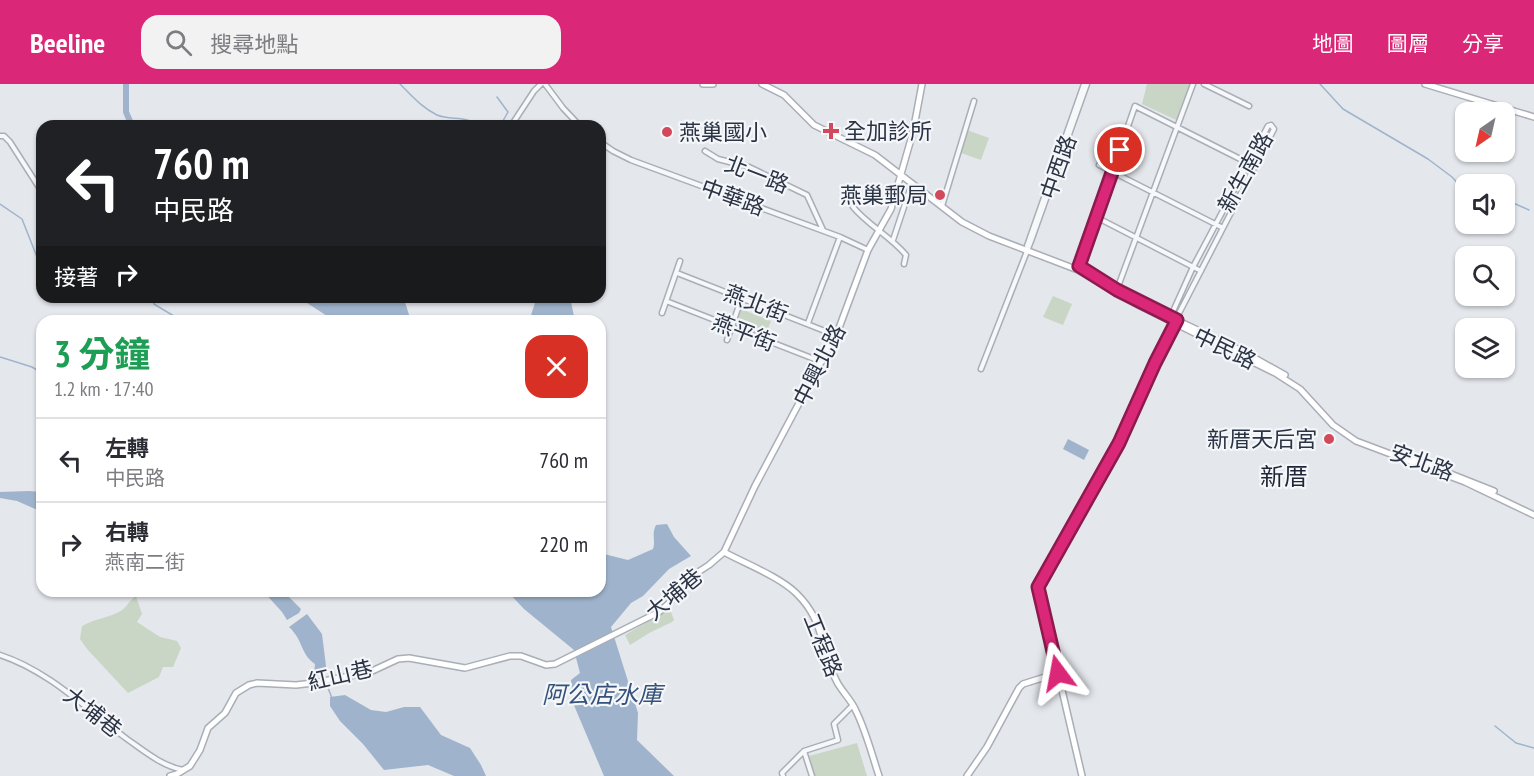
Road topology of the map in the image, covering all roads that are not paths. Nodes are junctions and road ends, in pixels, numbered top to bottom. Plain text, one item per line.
1 (543, 84) edge
2 (703, 84) edge
3 (713, 84) edge
4 (762, 84) edge
5 (922, 84) edge
6 (1086, 84) edge
7 (1193, 84) edge
8 (1204, 84) edge
9 (1425, 84) edge
10 (770, 85) edge
11 (974, 101) dead end
12 (1249, 106) dead end
13 (1534, 117) edge
14 (515, 120) edge
15 (574, 120) edge
16 (1177, 127) junction
17 (0, 136) edge
18 (606, 147) edge
19 (705, 151) dead end
20 (1249, 163) junction
21 (1099, 165) dead end
22 (1256, 167) junction
23 (1112, 172) junction
24 (902, 174) junction
25 (36, 183) edge
26 (912, 183) junction
27 (1152, 192) junction
28 (942, 206) junction
29 (853, 207) dead end
30 (1096, 217) junction
31 (1215, 224) junction
32 (1222, 228) junction
33 (823, 231) junction
34 (879, 231) junction
35 (840, 237) junction
36 (1136, 238) junction
37 (893, 240) junction
38 (1026, 249) junction
39 (868, 250) junction
40 (680, 261) dead end
41 (904, 264) dead end
42 (1193, 267) junction
43 (1079, 268) junction
44 (1201, 271) junction
45 (676, 273) junction
46 (1116, 291) junction
47 (742, 297) junction
48 (666, 302) junction
49 (662, 313) dead end
50 (1170, 317) junction
51 (1176, 322) junction
52 (808, 323) junction
53 (732, 327) junction
54 (835, 335) junction
55 (727, 340) dead end
56 (822, 362) junction
57 (981, 369) dead end
58 (1317, 402) joint
59 (1319, 409) joint
60 (1534, 513) edge
61 (724, 552) junction
62 (0, 655) edge
63 (571, 658) joint
64 (1058, 673) junction
65 (853, 705) junction
66 (804, 751) junction
67 (185, 770) junction
68 (170, 776) edge
69 (783, 776) edge
70 (812, 776) edge
71 (879, 776) edge
72 (967, 776) edge
73 (1082, 776) edge

1 - 14 street
1 - 15 street
2 - 3 street
4 - 10 street, 中民路
5 - 24 street, 中興北路
6 - 38 street, 中西路
7 - 16 street
8 - 12 street
9 - 13 street
10 - 24 street, 中民路
11 - 28 street
16 - 20 street
16 - 23 street
16 - 27 street
17 - 25 street
18 - 33 street, 中華路
19 - 33 street, 北一路
20 - 22 street
20 - 22 street, 新生南路
20 - 31 street, 新生南路
21 - 23 street
22 - 32 street, 新生南路
23 - 27 street
23 - 30 street
24 - 26 street, 中民路
24 - 34 street, 中興北路
26 - 28 street, 中民路
26 - 37 street
27 - 31 street
27 - 36 street
28 - 38 street, 中民路
29 - 34 street
30 - 36 street
30 - 43 street
31 - 32 street
31 - 42 street, 新生南路
32 - 44 street, 新生南路
33 - 35 street, 中華路
34 - 37 street
34 - 39 street, 中興北路
35 - 39 street, 中華路
35 - 52 street
36 - 42 street
36 - 46 street
37 - 41 street
38 - 43 street, 中民路
38 - 57 street, 中西路
39 - 54 street, 中興北路
40 - 45 street
42 - 44 street
42 - 50 street, 新生南路
43 - 46 street, 中民路
44 - 51 street, 新生南路
45 - 47 street, 燕北街
45 - 48 street
46 - 50 street, 中民路
46 - 51 street, 中民路
47 - 52 street, 燕北街
47 - 53 street
48 - 49 street
48 - 53 street, 燕平街
50 - 51 street, 中民路
51 - 58 street, 中民路
51 - 59 street, 中民路
51 - 64 street, 新生南路
52 - 54 street, 燕北街
53 - 55 street
53 - 56 street, 燕平街
54 - 56 street, 中興北路
56 - 61 street, 中興北路
58 - 60 street, 安北路
59 - 60 street, 安北路
61 - 63 street, 大埔巷
61 - 65 street, 工程路
62 - 67 street, 大埔巷
63 - 67 street, 紅山巷
64 - 72 street
64 - 73 street
65 - 66 street
65 - 71 street, 工程路
66 - 69 street
66 - 70 street
67 - 68 street

